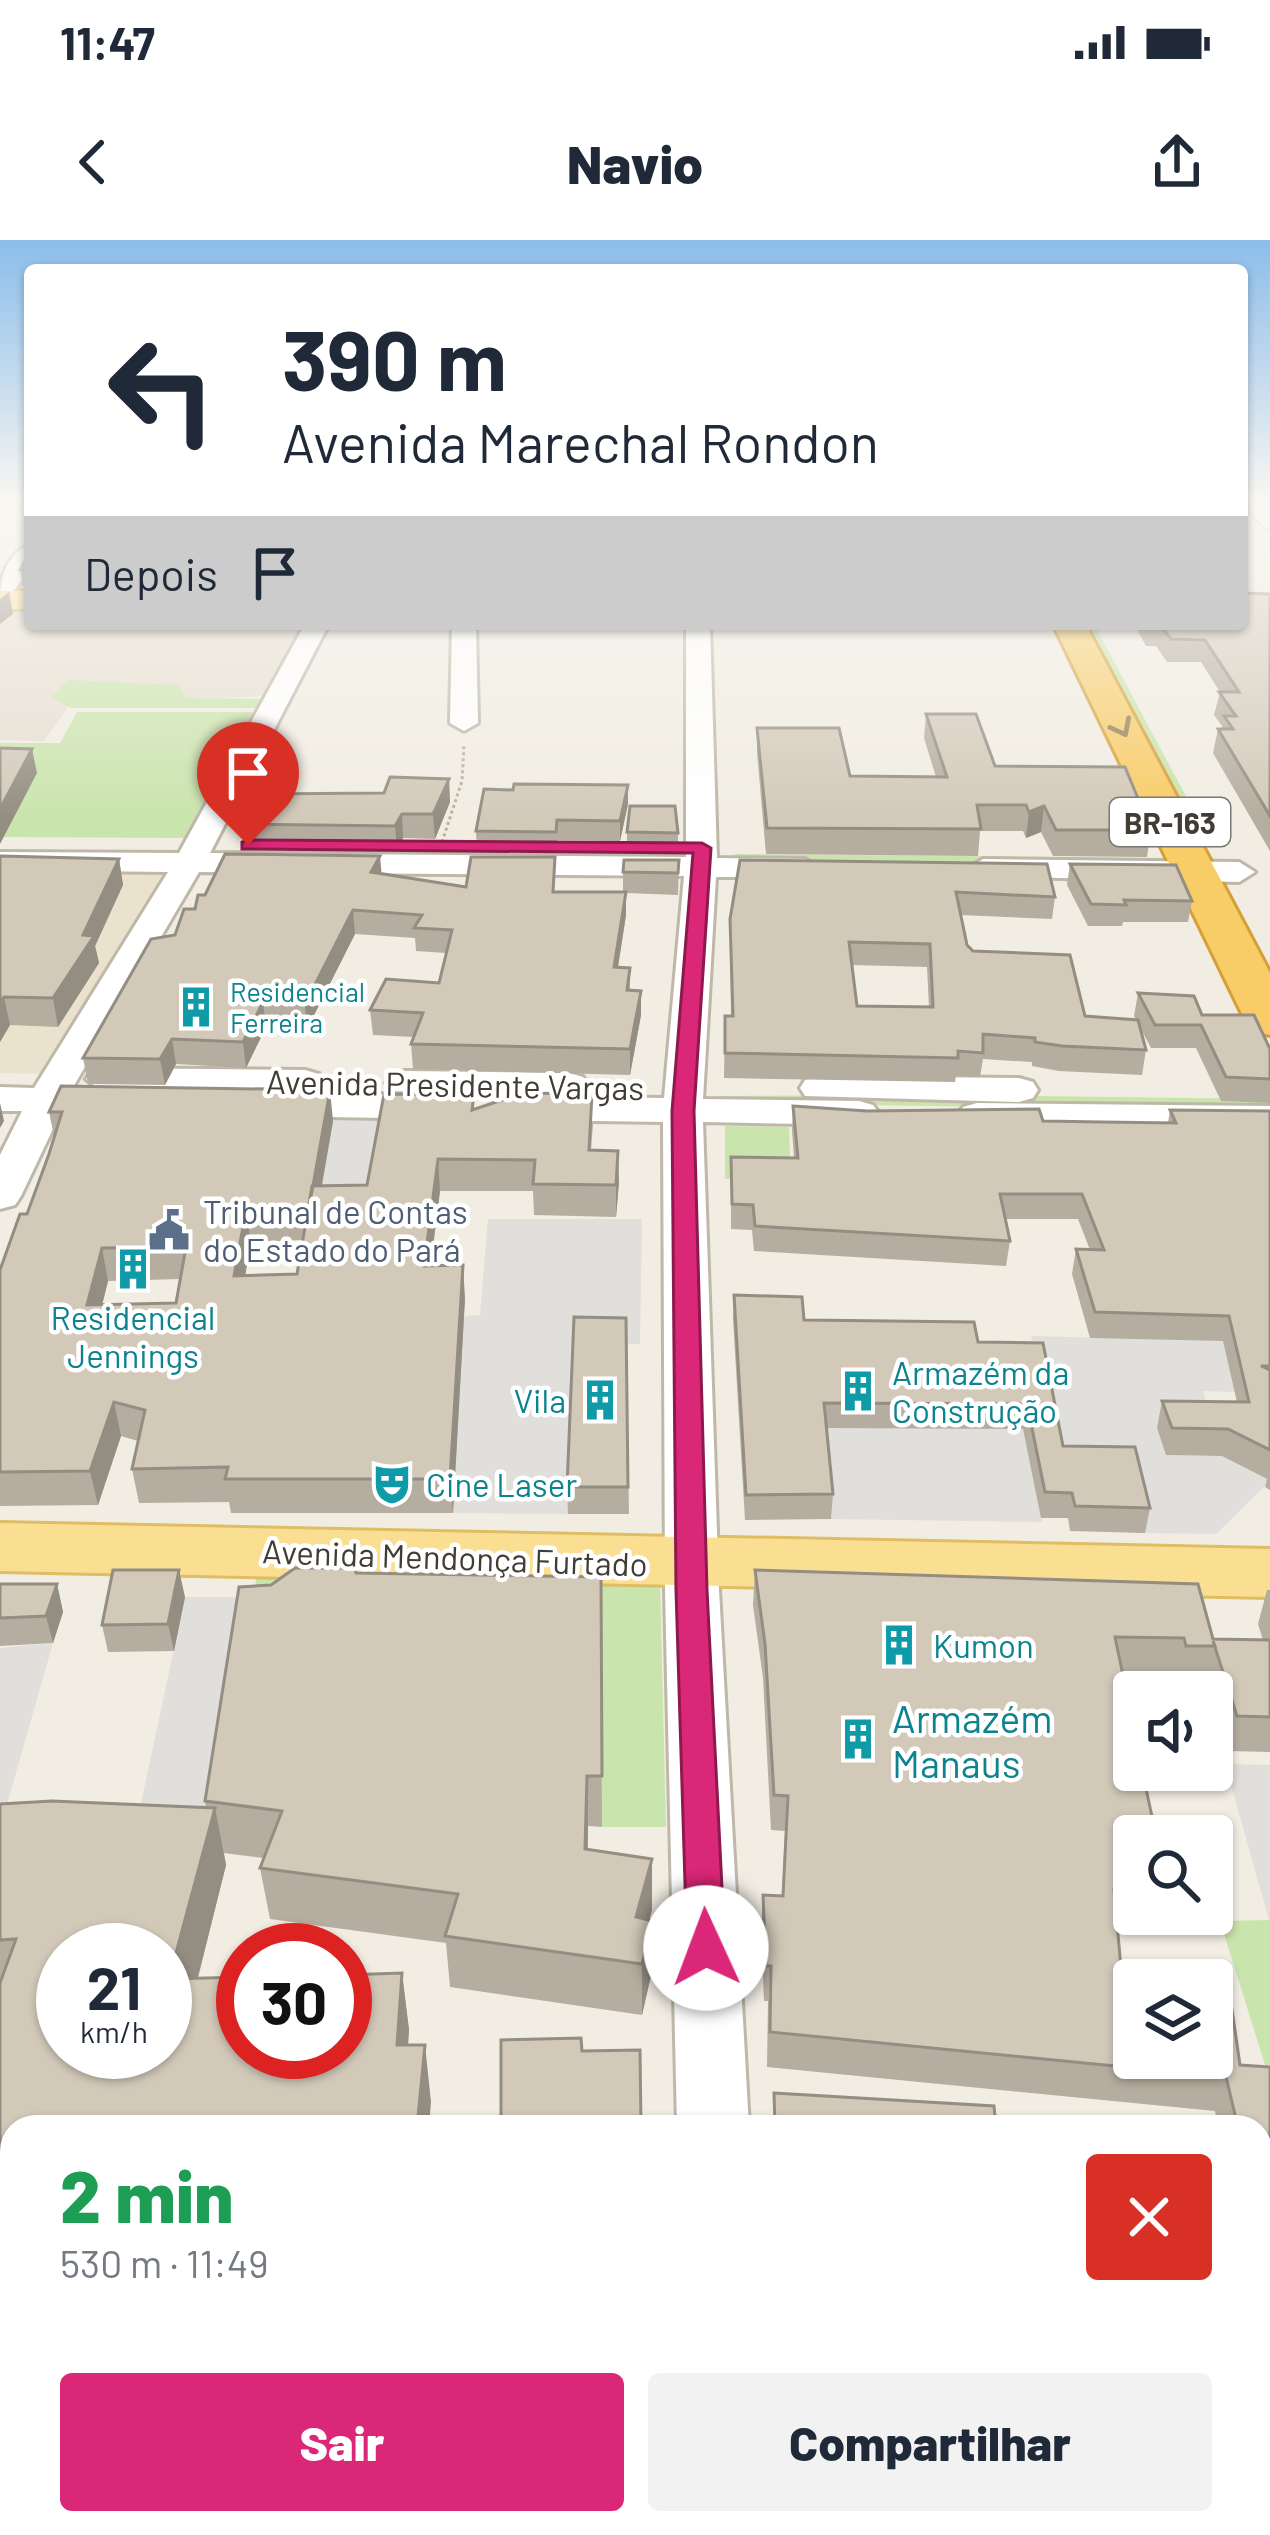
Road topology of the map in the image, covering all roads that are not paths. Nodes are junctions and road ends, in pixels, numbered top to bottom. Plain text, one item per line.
1 (313, 630) edge
2 (464, 630) edge
3 (698, 630) edge
4 (1073, 630) edge
5 (1105, 630) edge
6 (464, 723) road end
7 (0, 844) edge
8 (195, 853) junction
9 (702, 857) junction
10 (841, 859) edge
11 (958, 860) edge
12 (0, 861) edge
13 (1226, 863) edge
14 (1260, 910) dead end
15 (1270, 1020) edge
16 (0, 1078) edge
17 (52, 1089) junction
18 (1270, 1093) edge
19 (0, 1099) edge
20 (684, 1099) junction
21 (1270, 1118) edge
22 (0, 1196) edge
23 (0, 1547) edge
24 (1270, 1573) edge
25 (692, 1577) junction
26 (0, 1579) edge
27 (1270, 1601) edge
28 (713, 2115) edge

1 - 8 street
2 - 6 street
3 - 9 street
4 -> 13 highway, BR-163
5 - 13 highway, BR-163
7 - 8 street
8 - 9 street
8 - 9 street
8 - 12 street
8 - 17 street
9 - 10 street
9 - 20 street
11 - 13 street
13 - 14 highway, BR-163
13 - 15 highway, BR-163
16 - 17 street, Avenida Presidente Vargas
17 - 19 street, Avenida Presidente Vargas
17 - 20 street, Avenida Presidente Vargas
17 - 22 street
18 - 20 street, Avenida Presidente Vargas
20 - 21 street, Avenida Presidente Vargas
20 - 25 street
23 - 25 main road, Avenida Mendonça Furtado
24 - 25 main road, Avenida Mendonça Furtado
25 - 26 main road, Avenida Mendonça Furtado
25 - 27 main road, Avenida Mendonça Furtado
25 - 28 street

